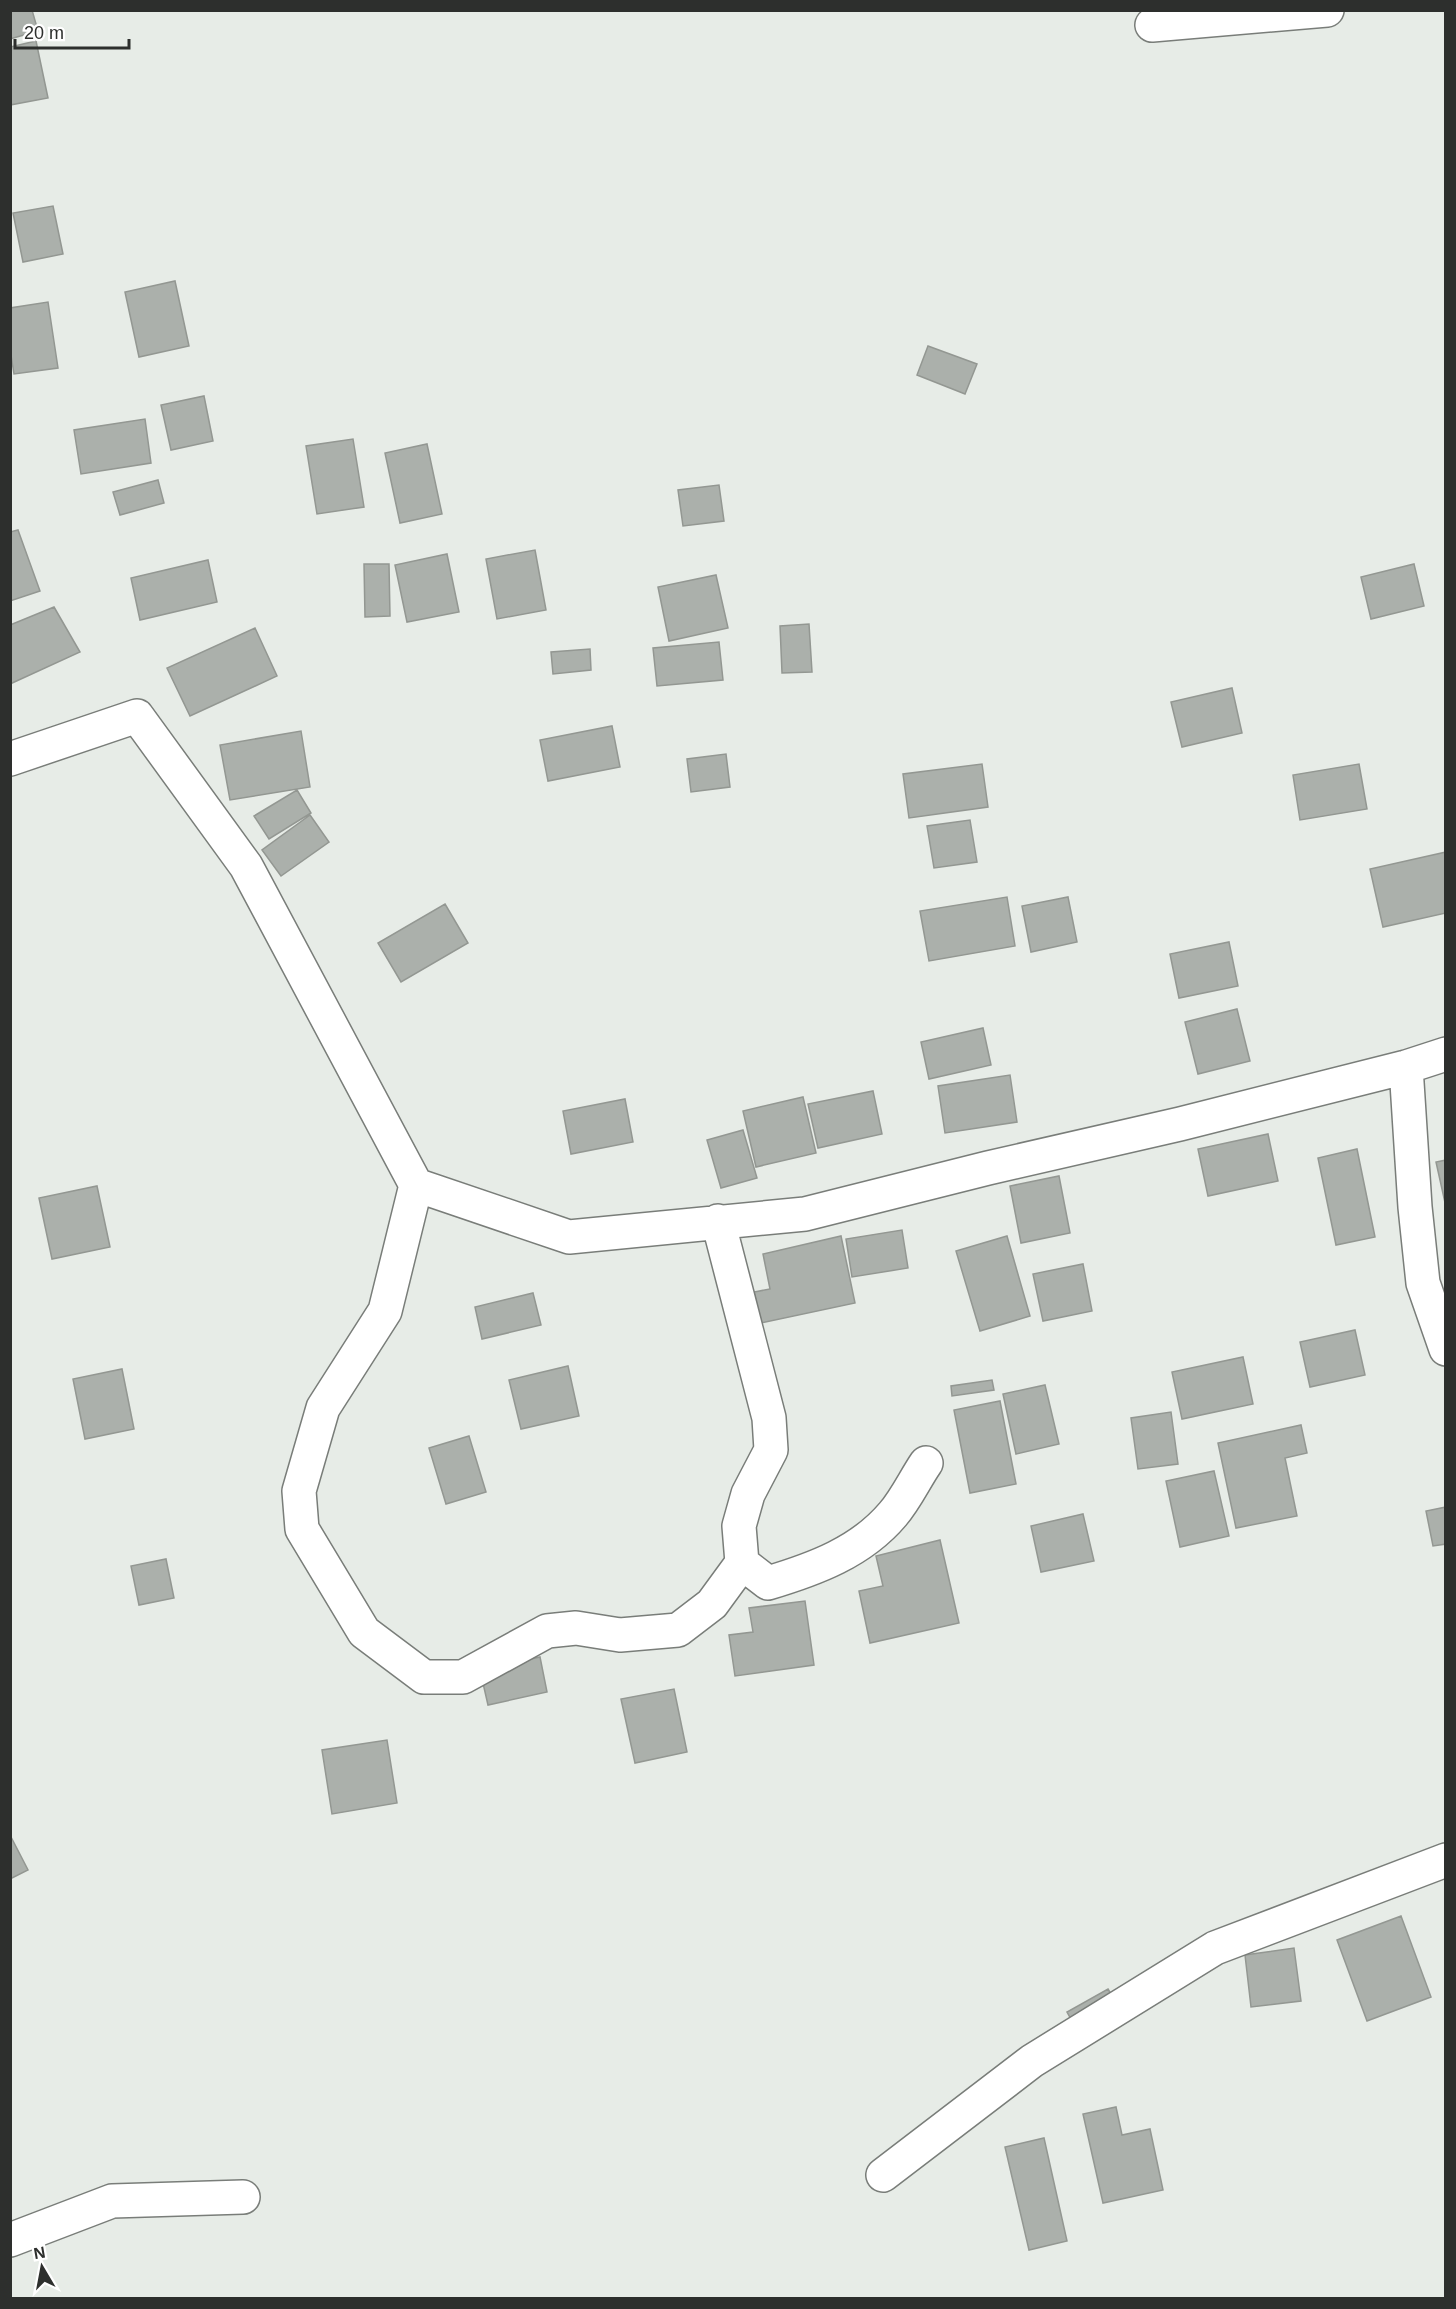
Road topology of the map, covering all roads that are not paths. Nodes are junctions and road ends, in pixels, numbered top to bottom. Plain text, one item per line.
1 (1327, 10) edge
2 (1152, 25) dead end
3 (10, 759) edge
4 (1446, 1054) edge
5 (1406, 1067) junction
6 (416, 1185) junction
7 (718, 1221) junction
8 (1446, 1350) edge
9 (926, 1463) dead end
10 (742, 1563) junction
11 (1446, 1860) edge
12 (883, 2175) dead end
13 (243, 2197) dead end
14 (10, 2240) edge

1 - 2 street
3 - 6 street
4 - 5 street
5 - 7 street
5 - 8 street
6 - 7 street
6 - 10 street
7 - 10 street
9 - 10 street
11 - 12 street
13 - 14 street

